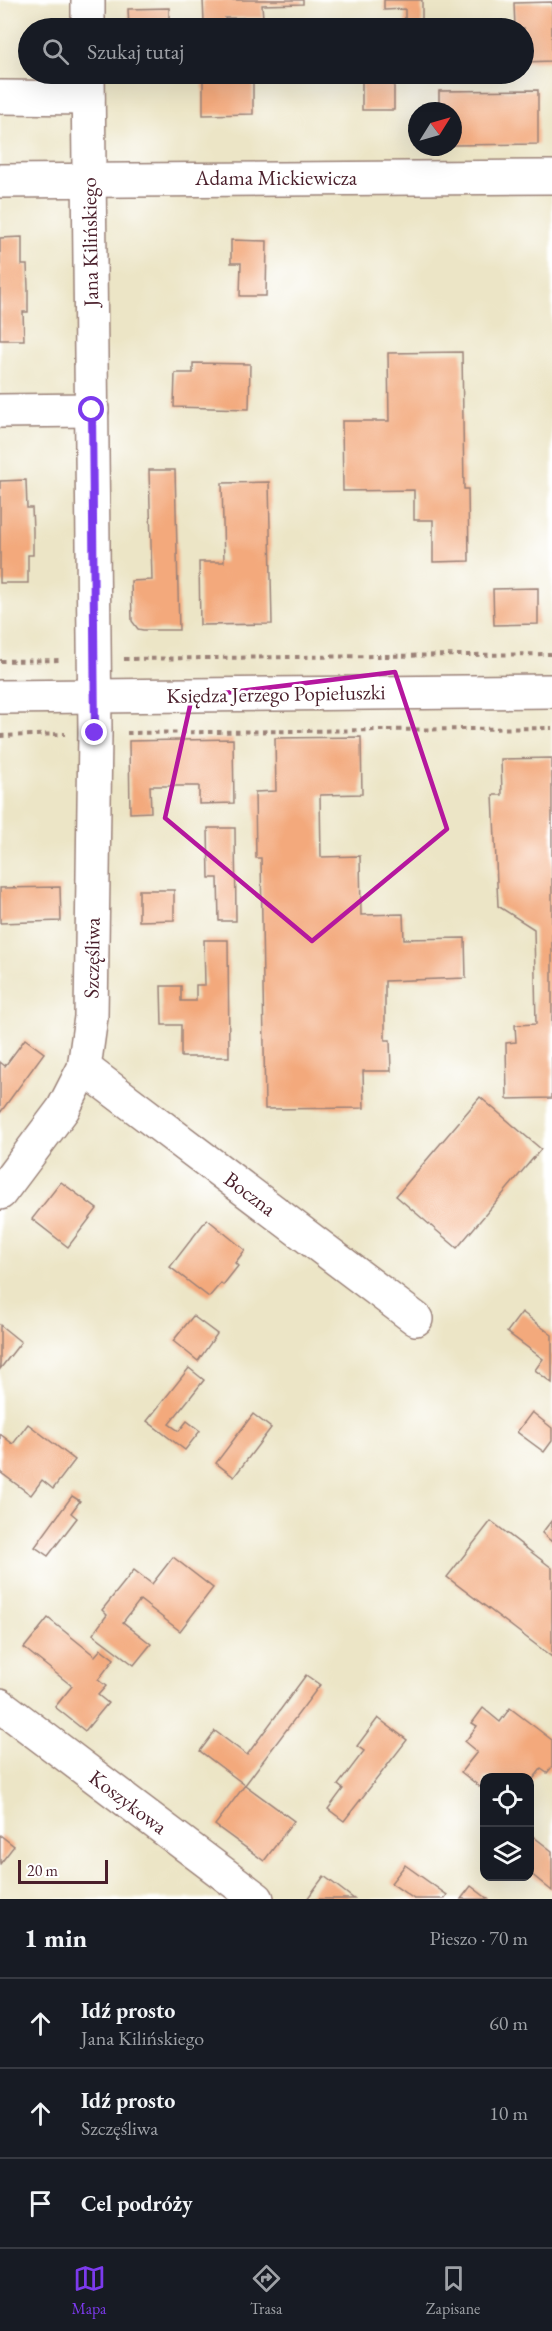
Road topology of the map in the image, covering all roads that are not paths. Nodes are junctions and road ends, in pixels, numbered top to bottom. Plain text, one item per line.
1 (88, 0) edge
2 (88, 18) edge
3 (88, 86) edge
4 (0, 97) edge
5 (552, 177) edge
6 (90, 180) junction
7 (0, 181) edge
8 (92, 410) junction
9 (0, 411) edge
10 (552, 691) edge
11 (94, 696) junction
12 (0, 697) edge
13 (84, 1068) junction
14 (0, 1193) edge
15 (416, 1319) dead end
16 (0, 1705) edge
17 (257, 1899) edge

1 - 2 street
3 - 4 street
3 - 6 street, Jana Kilińskiego
5 - 6 street, Adama Mickiewicza
6 - 7 street, Adama Mickiewicza
6 - 8 street, Jana Kilińskiego
8 - 9 street
8 - 11 street, Jana Kilińskiego
10 - 11 street, Księdza Jerzego Popiełuszki
11 - 12 street, Księdza Jerzego Popiełuszki
11 - 13 street, Szczęśliwa
13 - 14 street, Szczęśliwa
13 - 15 street, Boczna
16 - 17 street, Koszykowa

